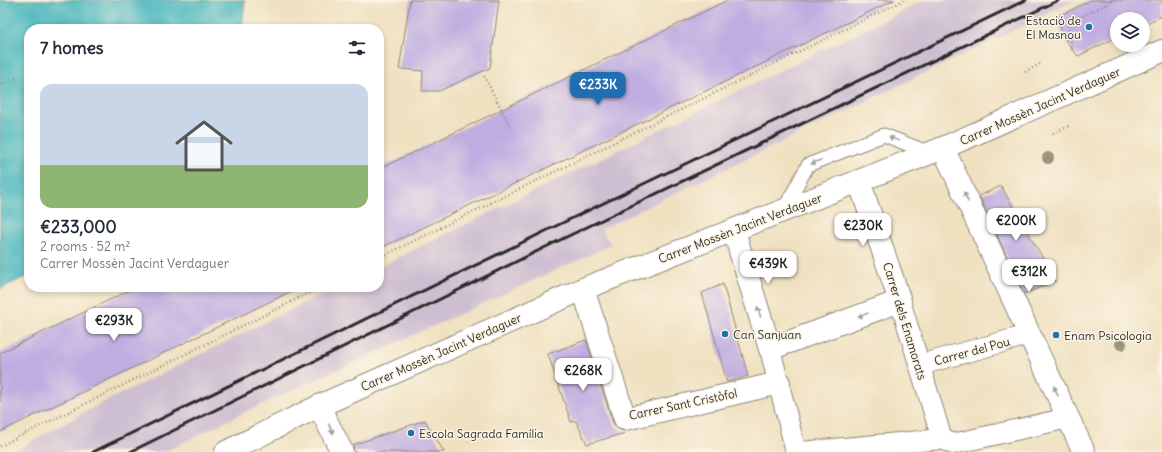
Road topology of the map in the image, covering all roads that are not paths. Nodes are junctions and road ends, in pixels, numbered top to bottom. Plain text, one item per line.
1 (1162, 51) edge
2 (937, 151) junction
3 (859, 181) junction
4 (782, 212) junction
5 (734, 231) junction
6 (583, 290) junction
7 (900, 301) junction
8 (1017, 338) dead end
9 (770, 349) junction
10 (927, 363) dead end
11 (779, 383) junction
12 (319, 406) junction
13 (1068, 418) junction
14 (942, 439) junction
15 (226, 452) edge
16 (342, 452) edge
17 (796, 452) edge
18 (801, 452) edge
19 (1084, 452) edge

1 - 2 street, Carrer Mossèn Jacint Verdaguer
2 - 3 street, Carrer Mossèn Jacint Verdaguer
2 -> 4 lane
13 -> 2 street
3 - 4 street, Carrer Mossèn Jacint Verdaguer
3 - 7 street, Carrer dels Enamorats
4 - 5 street, Carrer Mossèn Jacint Verdaguer
5 - 6 street, Carrer Mossèn Jacint Verdaguer
9 -> 5 street
6 - 11 street, Carrer Sant Cristòfol
6 - 12 street, Carrer Mossèn Jacint Verdaguer
7 -> 9 street
7 - 14 street, Carrer dels Enamorats
8 - 10 street, Carrer del Pou
9 - 11 street
11 - 17 street
12 - 15 street, Carrer Mossèn Jacint Verdaguer
12 -> 16 street
13 - 14 street
13 - 19 street
14 - 18 street

